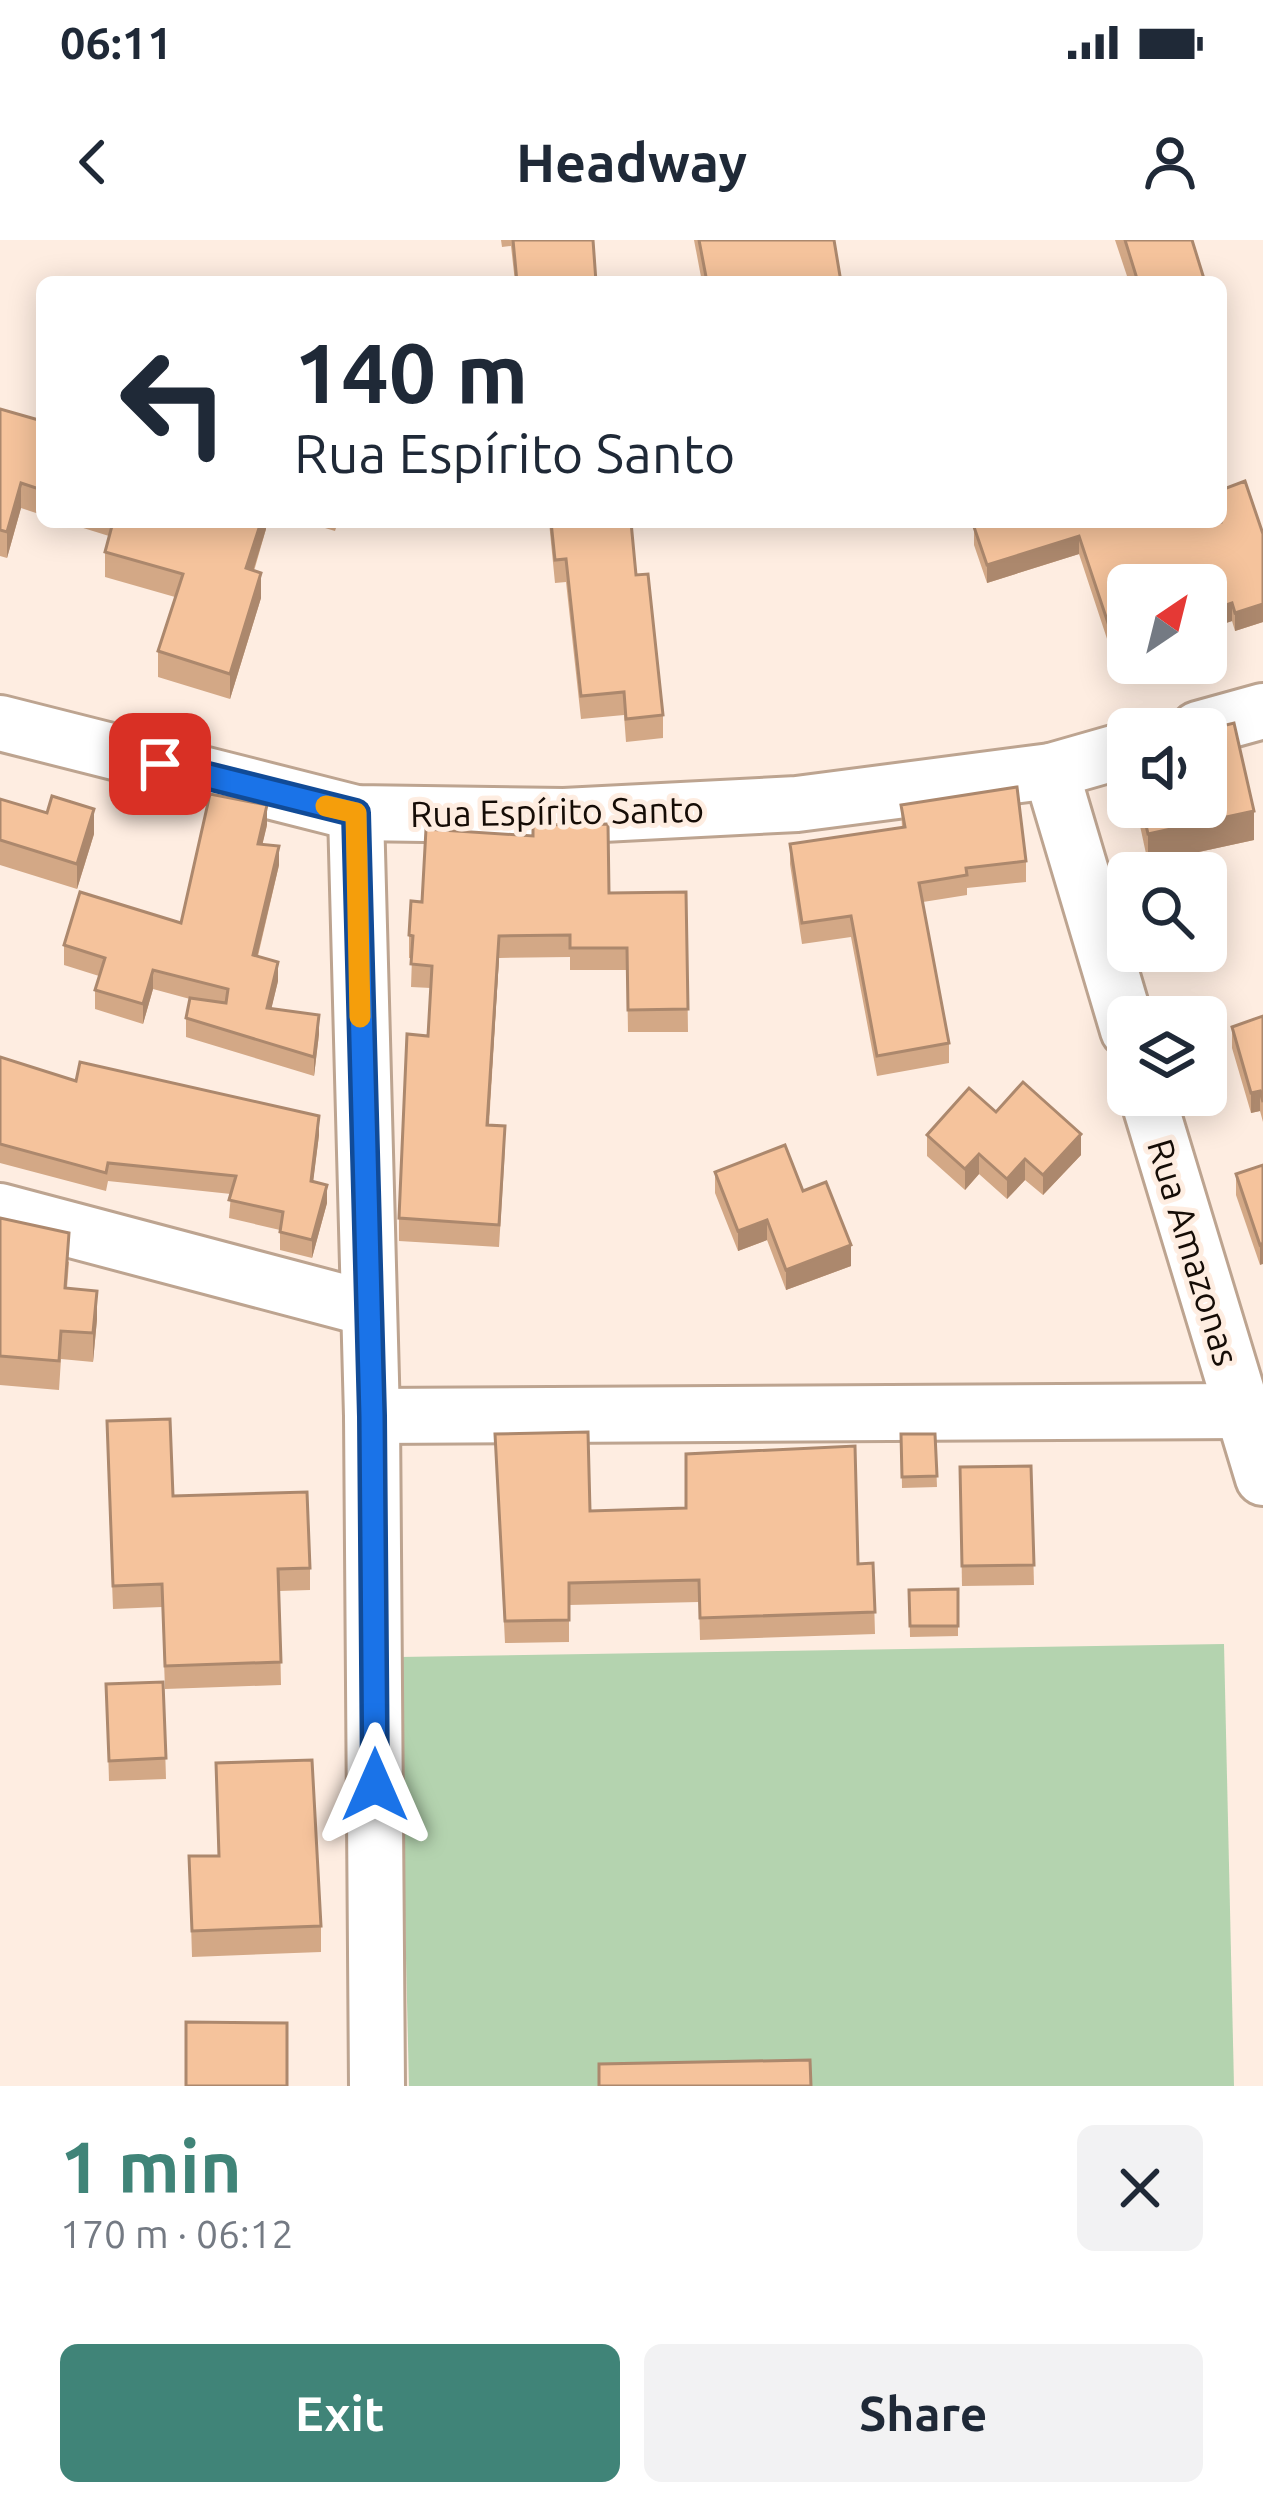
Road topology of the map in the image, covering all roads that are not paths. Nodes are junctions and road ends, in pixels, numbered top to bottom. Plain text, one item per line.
1 (1263, 711) edge
2 (1227, 721) edge
3 (0, 723) edge
4 (1107, 755) edge
5 (1051, 771) junction
6 (356, 813) junction
7 (1118, 996) edge
8 (1153, 1116) edge
9 (0, 1211) edge
10 (366, 1308) junction
11 (1241, 1411) junction
12 (372, 1416) junction
13 (1263, 1478) edge
14 (377, 2086) edge

1 - 2 street
3 - 6 street, Rua Espírito Santo
4 - 5 street, Rua Espírito Santo
5 - 6 street, Rua Espírito Santo
5 - 7 street
6 - 10 street
8 - 11 street, Rua Amazonas
9 - 10 street
10 - 12 street
11 - 12 street
11 - 13 street, Rua Amazonas
12 - 14 street

